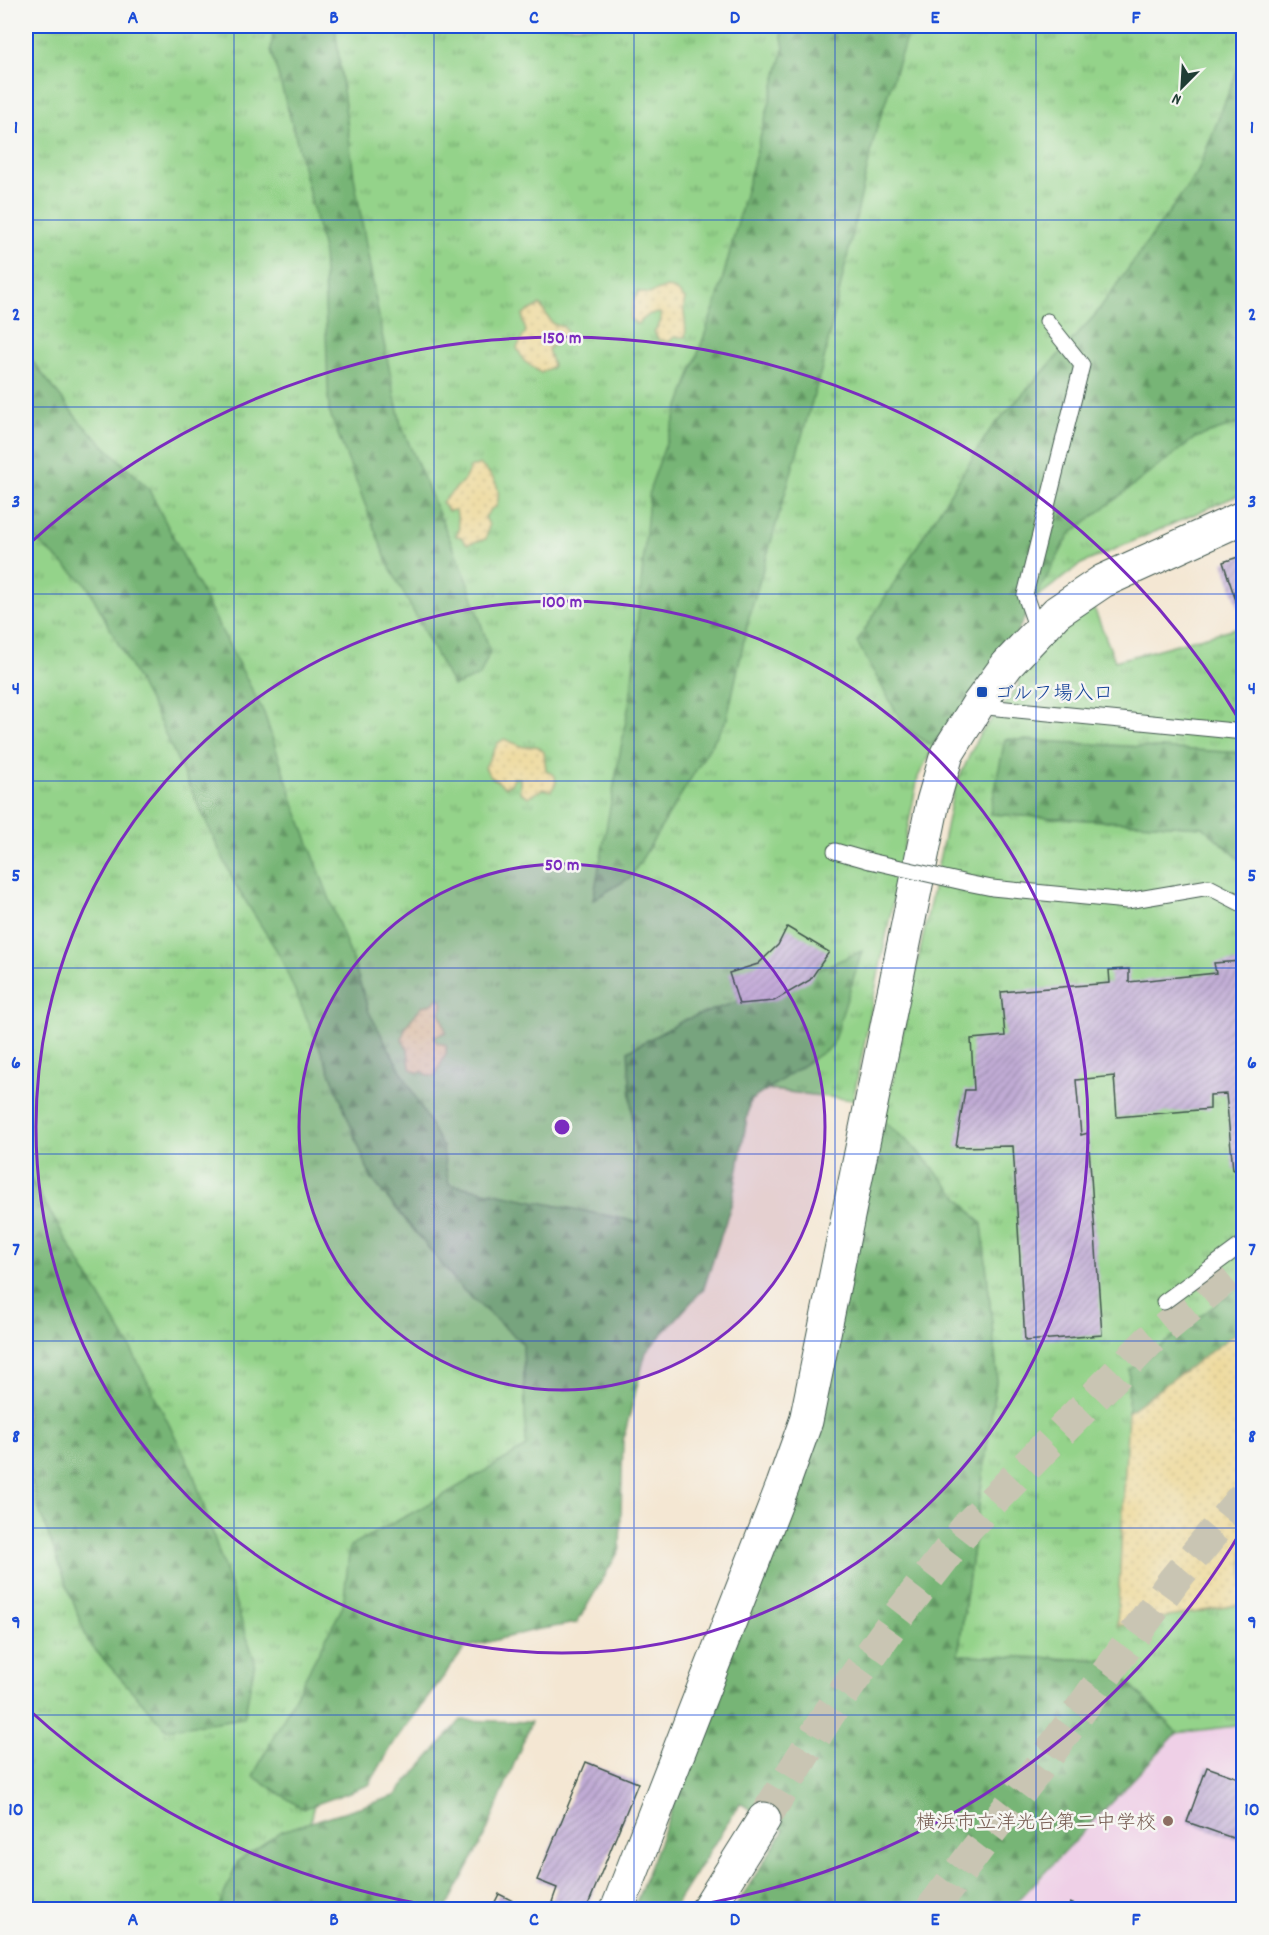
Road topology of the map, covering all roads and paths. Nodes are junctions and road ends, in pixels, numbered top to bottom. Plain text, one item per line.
1 (1047, 321) dead end
2 (1244, 518) edge
3 (1038, 632) junction
4 (977, 706) junction
5 (1244, 732) edge
6 (835, 851) dead end
7 (1244, 904) edge
8 (1244, 1243) edge
9 (1164, 1302) dead end
10 (764, 1819) tunnel mouth
11 (617, 1910) edge
12 (707, 1910) edge

1 - 3 lane
2 - 3 street
3 - 4 street
4 - 5 lane
4 - 11 street
6 - 7 lane, bridge
8 - 9 lane
10 - 12 street

